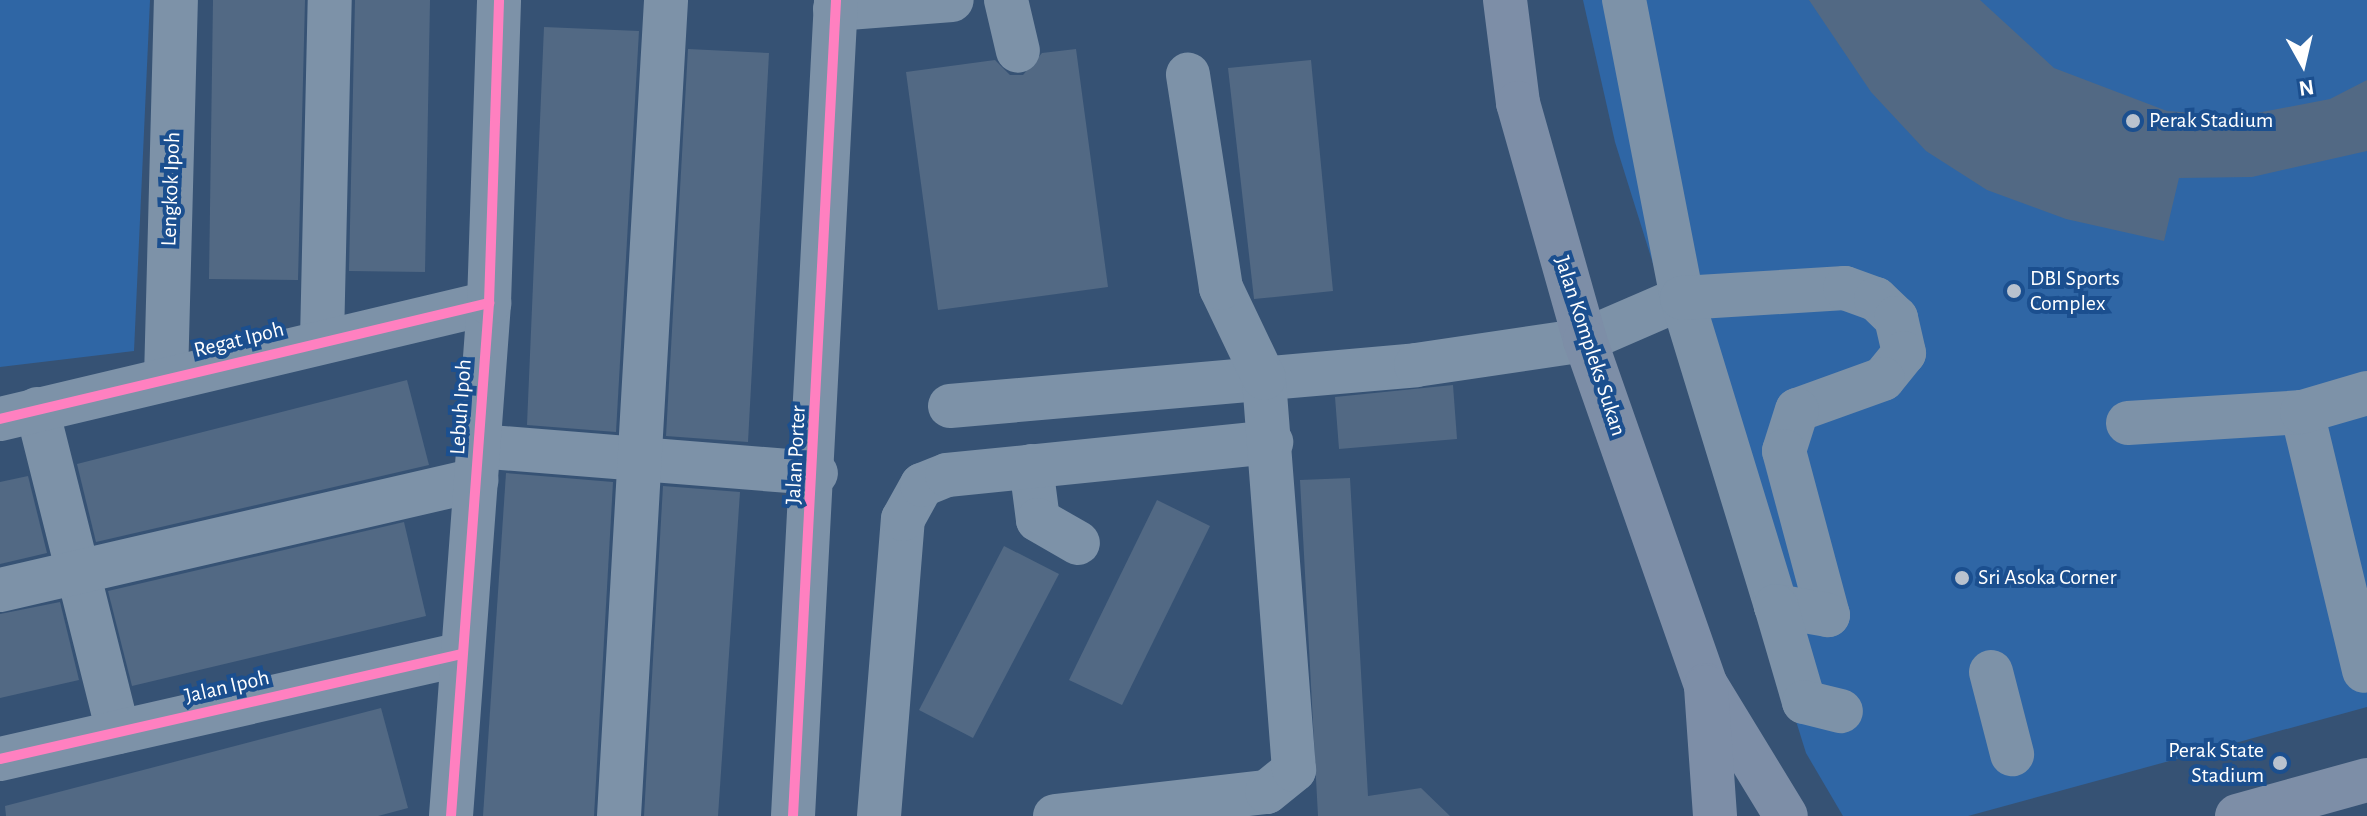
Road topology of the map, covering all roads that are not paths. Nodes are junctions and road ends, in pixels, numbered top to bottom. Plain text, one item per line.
1 (176, 0) edge
2 (330, 0) edge
3 (499, 0) edge
4 (666, 0) edge
5 (952, 0) edge
6 (1006, 0) edge
7 (1505, 0) edge
8 (1624, 0) edge
9 (836, 5) edge
10 (1018, 51) dead end
11 (1188, 75) dead end
12 (1682, 298) junction
13 (489, 303) junction
14 (322, 340) junction
15 (1585, 340) junction
16 (166, 378) junction
17 (1264, 378) junction
18 (2367, 393) edge
19 (950, 406) dead end
20 (2302, 412) junction
21 (18, 414) edge
22 (2128, 423) dead end
23 (1271, 442) junction
24 (644, 458) junction
25 (477, 463) junction
26 (1031, 466) junction
27 (816, 473) junction
28 (1752, 511) junction
29 (1798, 512) junction
30 (1078, 543) dead end
31 (74, 572) junction
32 (0, 590) edge
33 (1776, 606) junction
34 (462, 654) junction
35 (2364, 671) dead end
36 (1991, 672) dead end
37 (1706, 685) junction
38 (1841, 711) dead end
39 (118, 732) junction
40 (2012, 754) dead end
41 (0, 759) edge
42 (2367, 780) edge
43 (451, 816) edge
44 (619, 816) edge
45 (793, 816) edge
46 (879, 816) edge
47 (1055, 816) edge
48 (1715, 816) edge
49 (1786, 816) edge
50 (2237, 816) edge

1 - 16 street, Lengkok Ipoh
2 - 14 street
3 - 13 street, Lebuh Ipoh
4 - 24 street
5 - 9 street
6 - 10 street
7 - 15 main road, Jalan Kompleks Sukan
8 - 12 street
9 - 27 street, Jalan Porter
11 - 17 street
12 - 15 street
12 - 28 street
12 - 29 street
13 - 14 street, Regat Ipoh
13 - 25 street, Lebuh Ipoh
14 - 16 street, Regat Ipoh
15 - 17 street
15 - 37 main road, Jalan Kompleks Sukan
16 - 21 street, Regat Ipoh
17 - 19 street
17 - 23 street
18 - 20 street
20 - 22 street
20 - 35 street
21 - 31 street
23 - 26 street
23 - 47 street
24 - 25 street
24 - 27 street
24 - 44 street
25 - 31 street
25 - 34 street, Lebuh Ipoh
26 - 30 street
26 - 46 street
27 - 45 street, Jalan Porter
28 - 29 street
28 - 33 street
29 - 33 street
31 - 32 street
31 - 39 street
33 - 38 street
34 - 39 street, Jalan Ipoh
34 - 43 street, Lebuh Ipoh
36 - 40 street
37 - 48 main road, Jalan Kompleks Sukan
37 - 49 main road, Jalan Kompleks Sukan
39 - 41 street, Jalan Ipoh
42 - 50 main road

